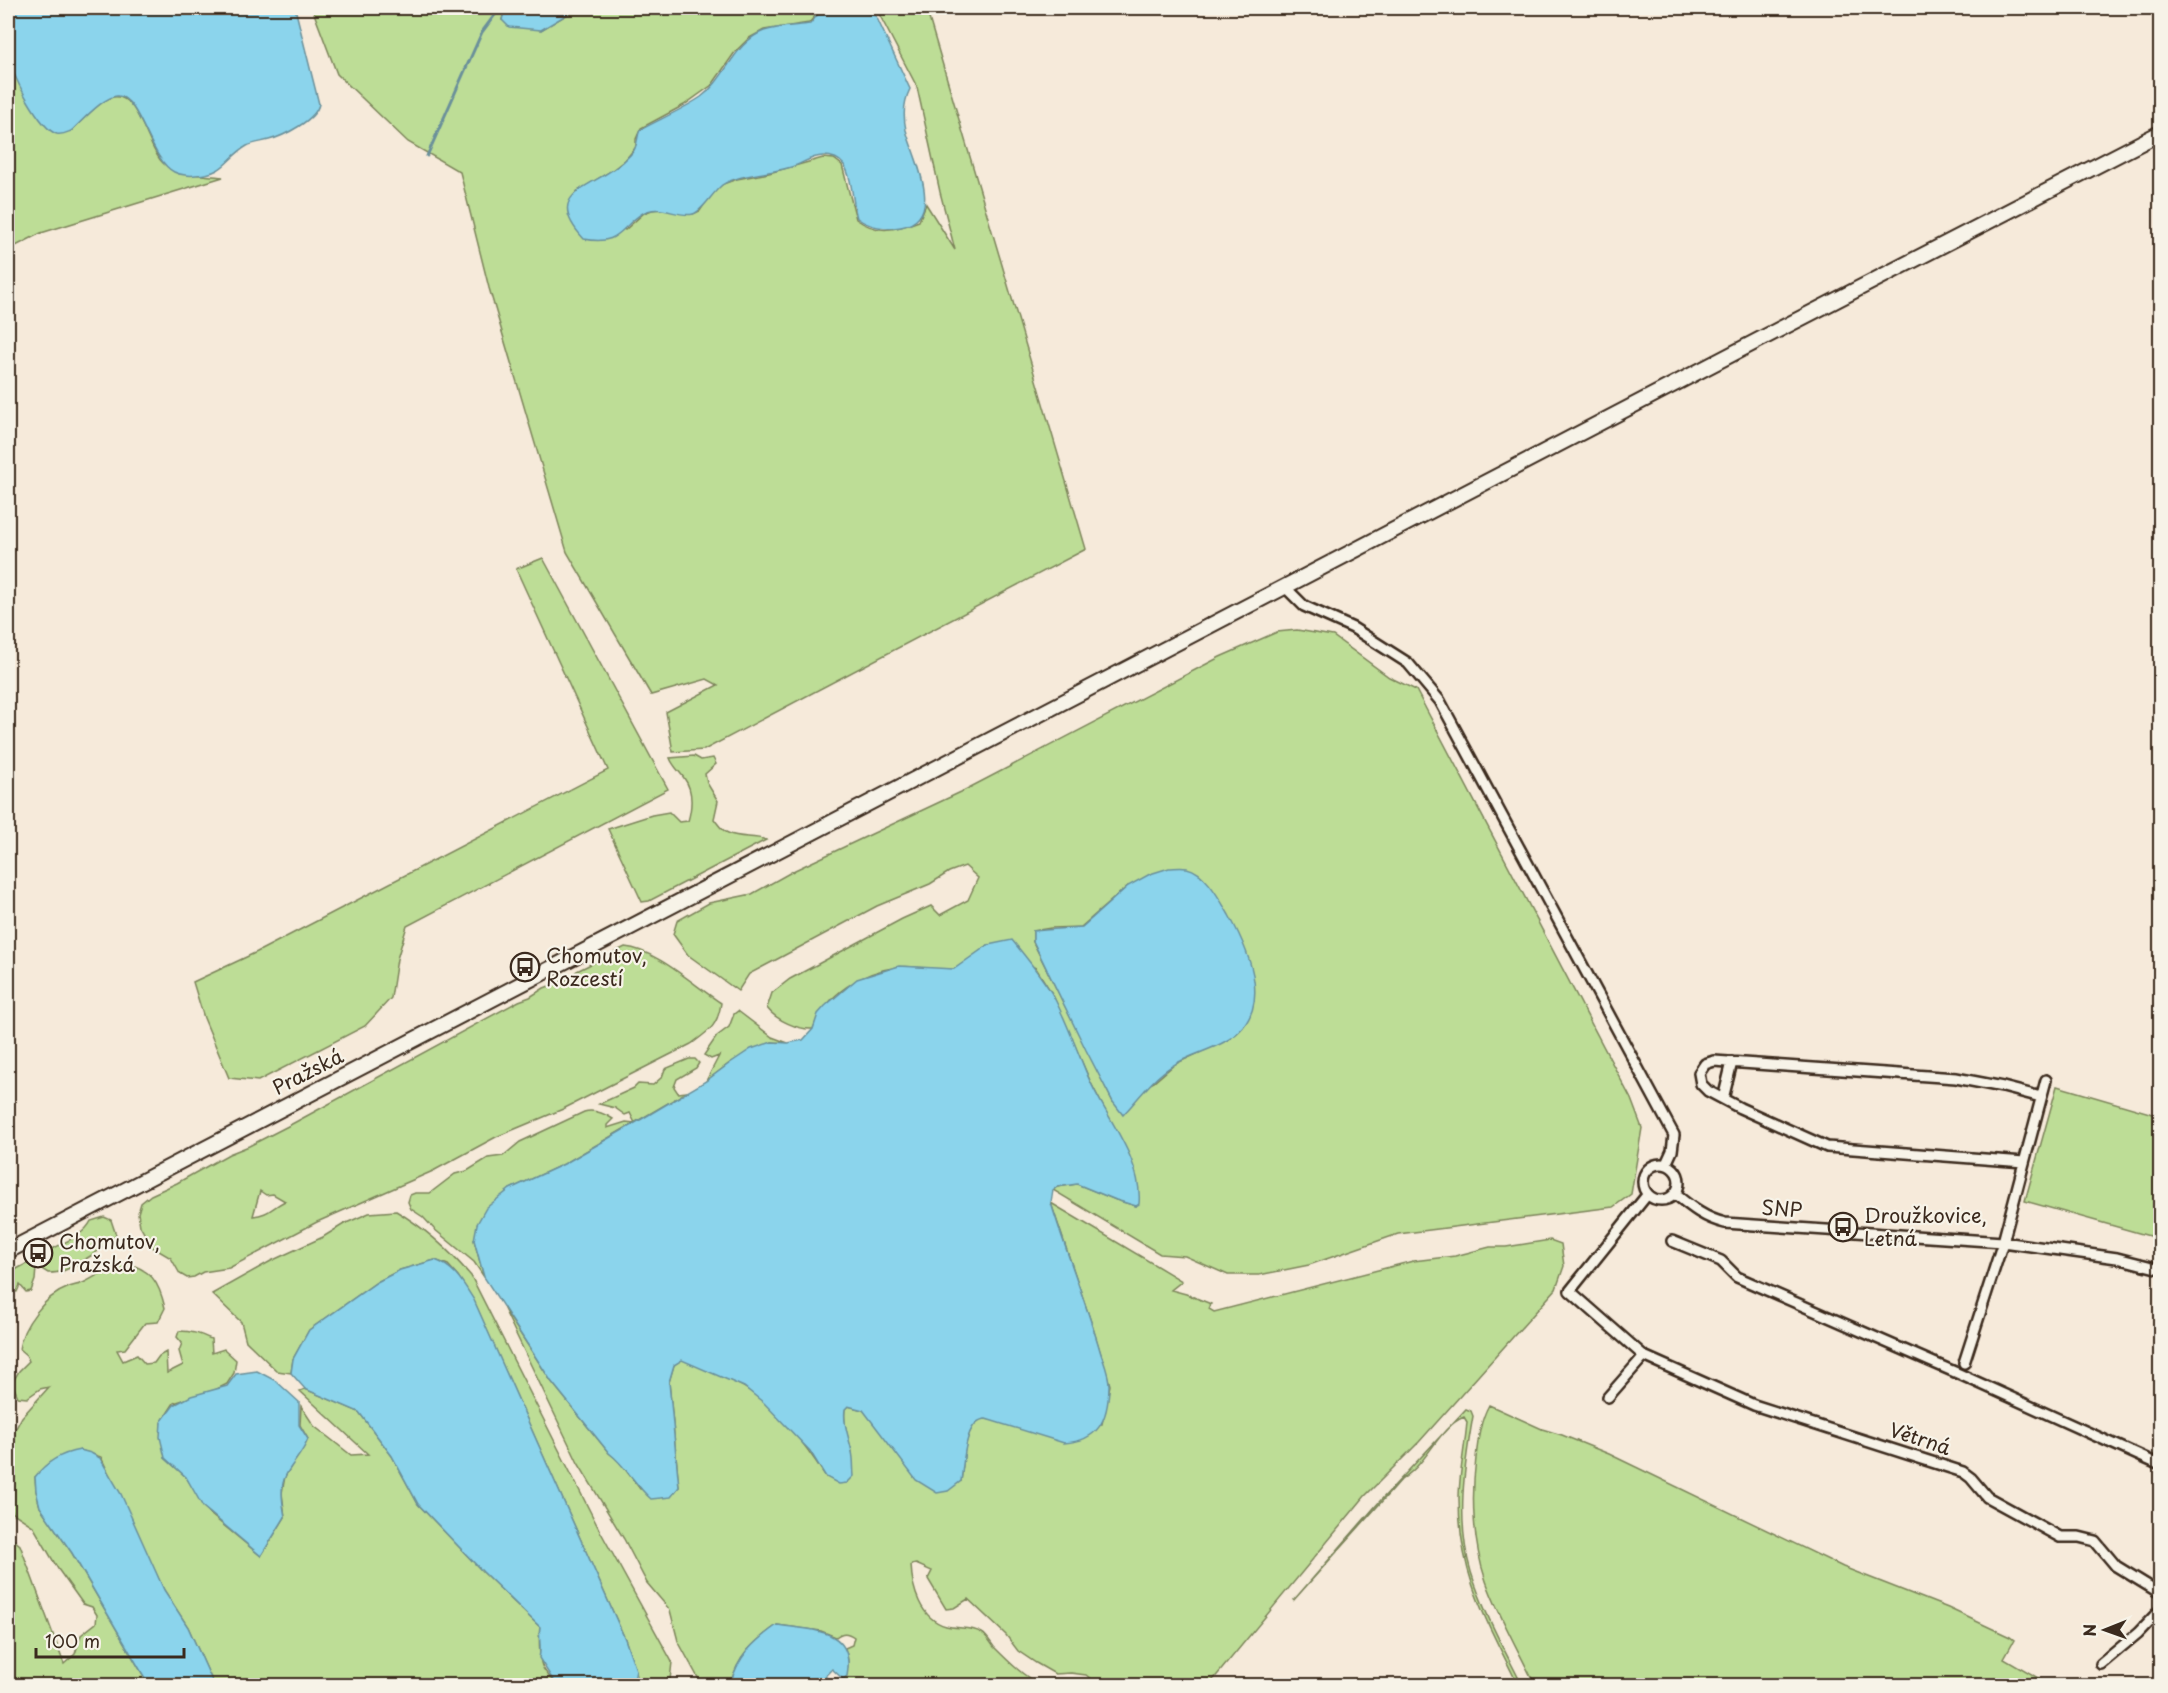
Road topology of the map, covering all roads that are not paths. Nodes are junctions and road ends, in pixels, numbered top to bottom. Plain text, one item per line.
1 (2160, 133) edge
2 (1285, 587) junction
3 (1732, 1062) junction
4 (2046, 1080) dead end
5 (2041, 1097) junction
6 (1723, 1099) junction
7 (2024, 1162) junction
8 (1666, 1164) junction
9 (1675, 1194) junction
10 (1647, 1195) junction
11 (1672, 1241) dead end
12 (2003, 1242) junction
13 (8, 1251) edge
14 (2160, 1269) edge
15 (1644, 1356) junction
16 (1964, 1363) dead end
17 (1608, 1397) dead end
18 (2160, 1465) edge
19 (2160, 1593) edge
20 (2160, 1610) edge
21 (2101, 1664) dead end

1 - 2 main road, Pražská
2 - 8 street
2 - 13 main road, Pražská
3 - 5 street
3 - 6 street
3 - 6 street
4 - 5 street
5 - 7 street
6 - 7 street
7 - 12 street
8 - 9 street
8 - 10 street
9 - 10 street
9 - 12 street, SNP
10 - 15 street, Větrná
11 - 18 street
12 - 14 street, SNP
12 - 16 street
15 - 17 street
15 - 19 street, Větrná
20 - 21 street

